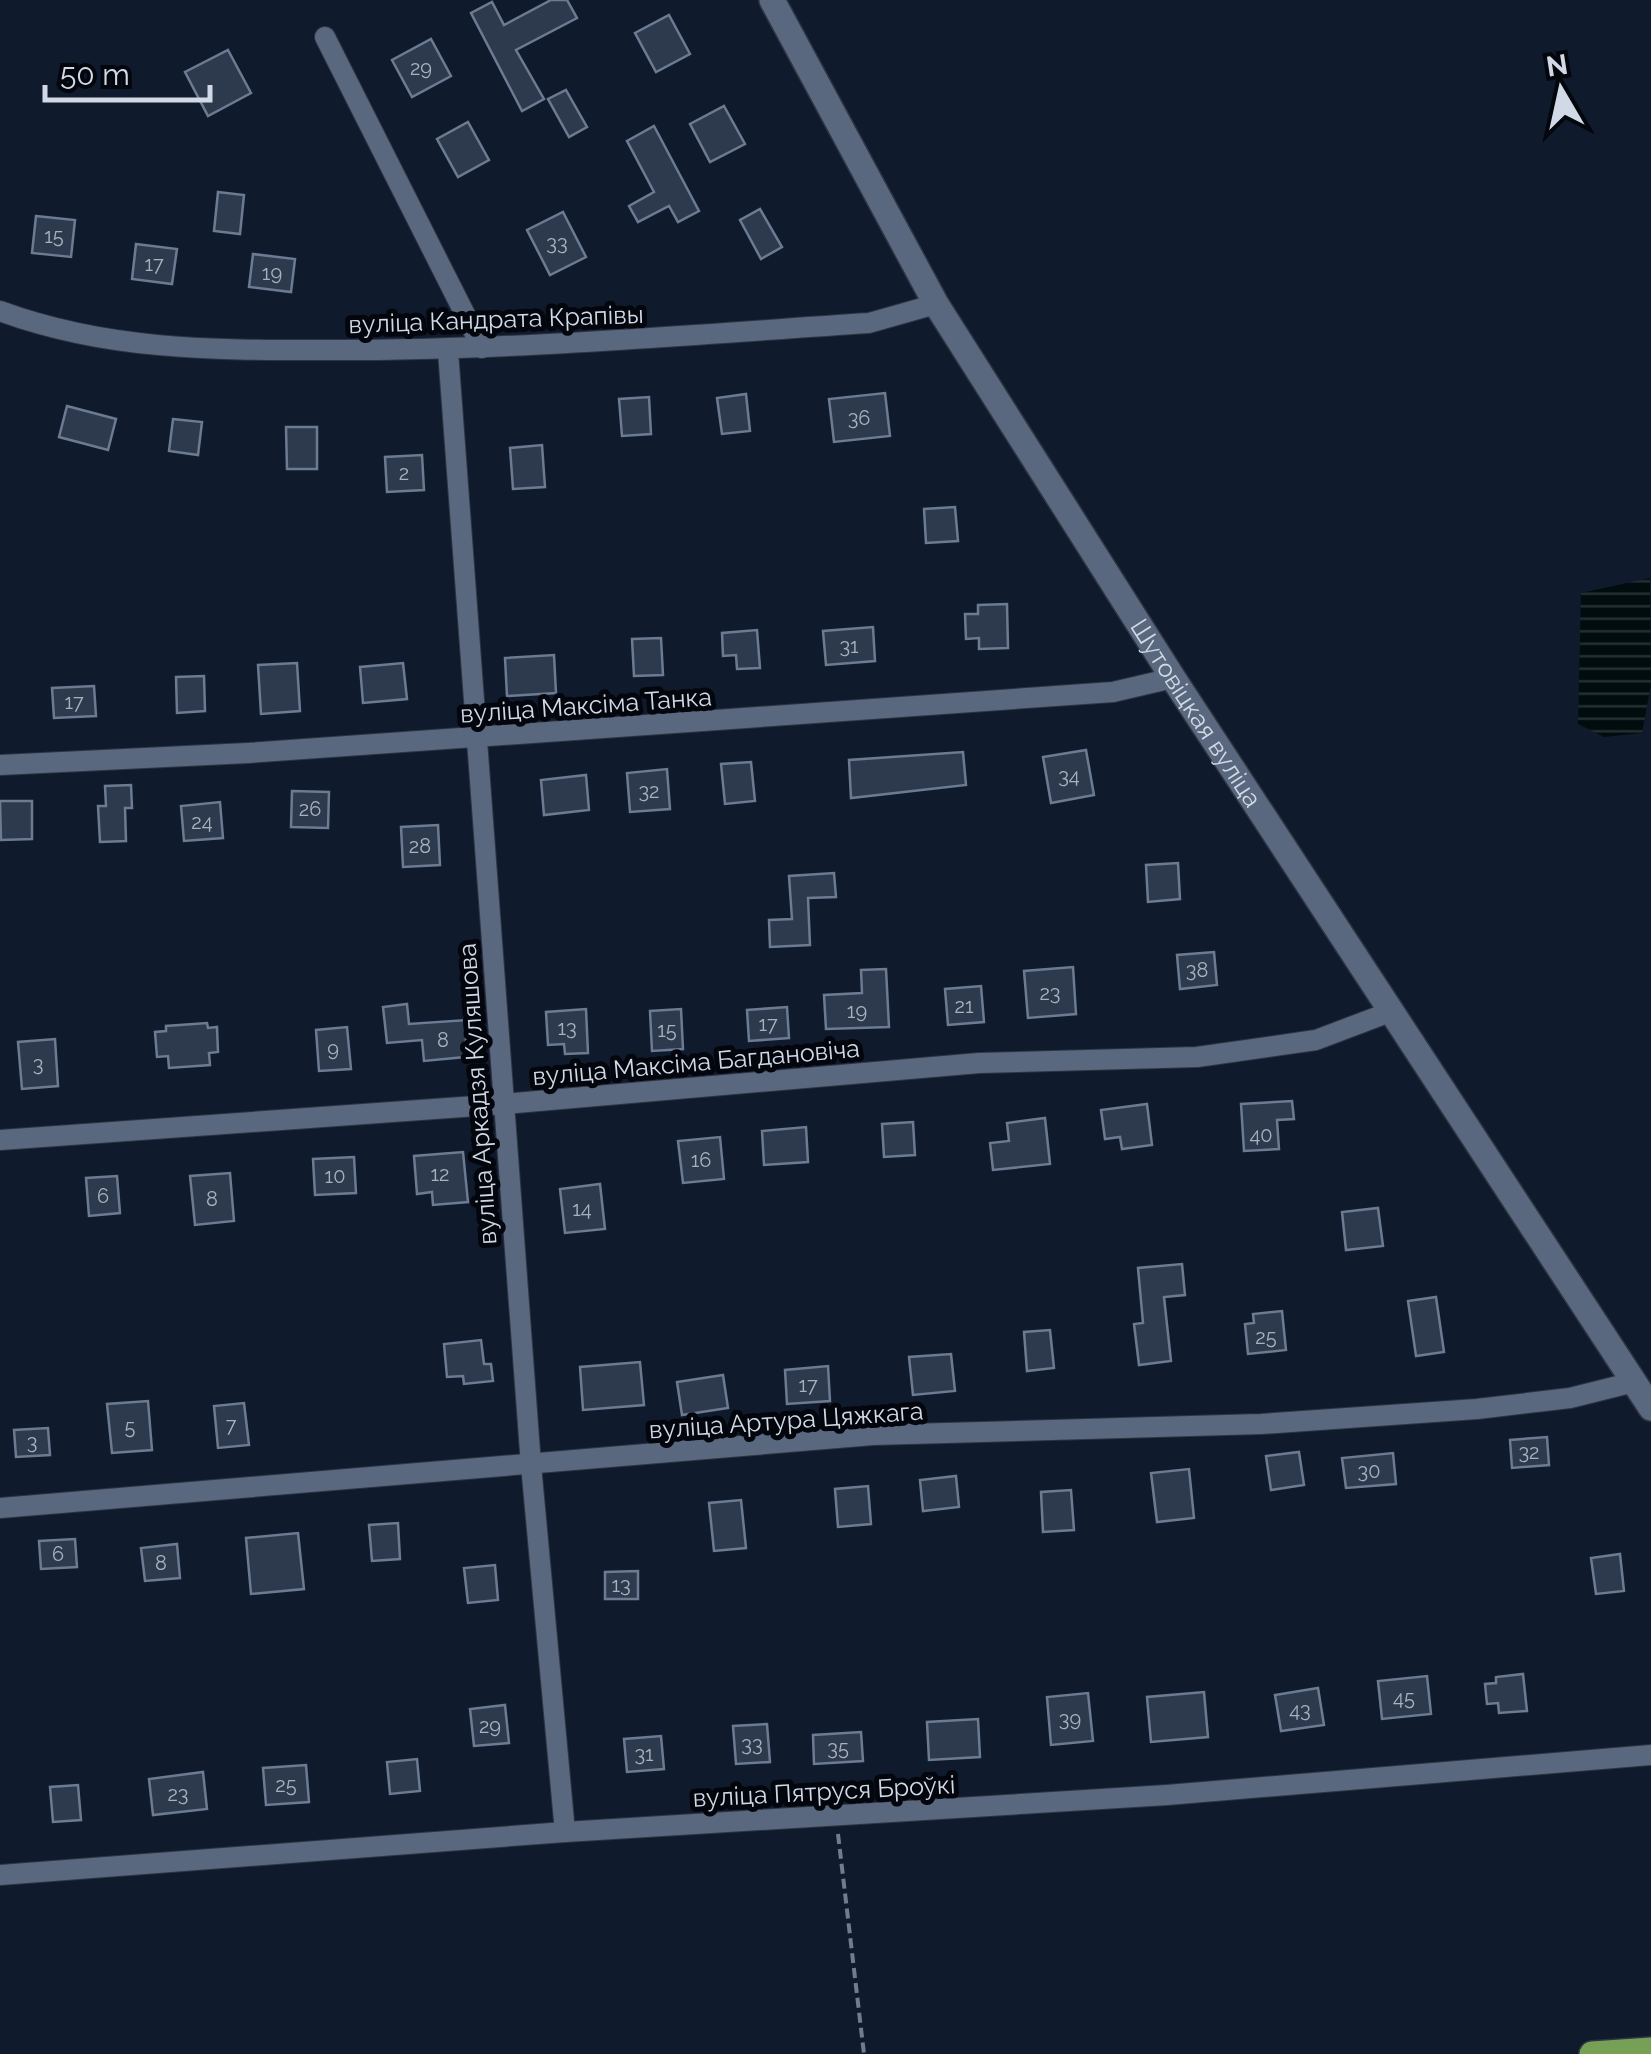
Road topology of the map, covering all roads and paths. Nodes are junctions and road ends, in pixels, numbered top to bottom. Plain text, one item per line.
1 (772, 0) edge
2 (325, 37) dead end
3 (936, 304) junction
4 (0, 310) edge
5 (482, 348) junction
6 (448, 351) junction
7 (1173, 678) junction
8 (474, 738) junction
9 (0, 765) edge
10 (1390, 1012) junction
11 (504, 1104) junction
12 (0, 1140) edge
13 (1634, 1382) junction
14 (1651, 1408) edge
15 (531, 1465) junction
16 (0, 1508) edge
17 (1651, 1755) edge
18 (835, 1815) junction
19 (565, 1832) junction
20 (0, 1875) edge
21 (1651, 2050) edge
22 (864, 2054) edge
23 (1592, 2054) edge

1 - 3 main road, Шутовіцкая вуліца
2 - 5 street
3 - 5 street, вуліца Кандрата Крапівы
3 - 7 main road, Шутовіцкая вуліца
4 - 6 street, вуліца Кандрата Крапівы
5 - 6 street, вуліца Кандрата Крапівы
6 - 8 street, вуліца Аркадзя Куляшова
7 - 8 street, вуліца Максіма Танка
7 - 10 main road, Шутовіцкая вуліца
8 - 9 street, вуліца Максіма Танка
8 - 11 street, вуліца Аркадзя Куляшова
10 - 11 street, вуліца Максіма Багдановіча
10 - 13 main road, Шутовіцкая вуліца
11 - 12 street, вуліца Максіма Багдановіча
11 - 15 street, вуліца Аркадзя Куляшова
13 - 14 main road, Шутовіцкая вуліца
13 - 15 street, вуліца Артура Цяжкага
15 - 16 street, вуліца Артура Цяжкага
15 - 19 street, вуліца Аркадзя Куляшова
17 - 18 street, вуліца Пятруся Броўкі
18 - 19 street, вуліца Пятруся Броўкі
18 - 22 path
19 - 20 street, вуліца Пятруся Броўкі
21 - 23 main road

